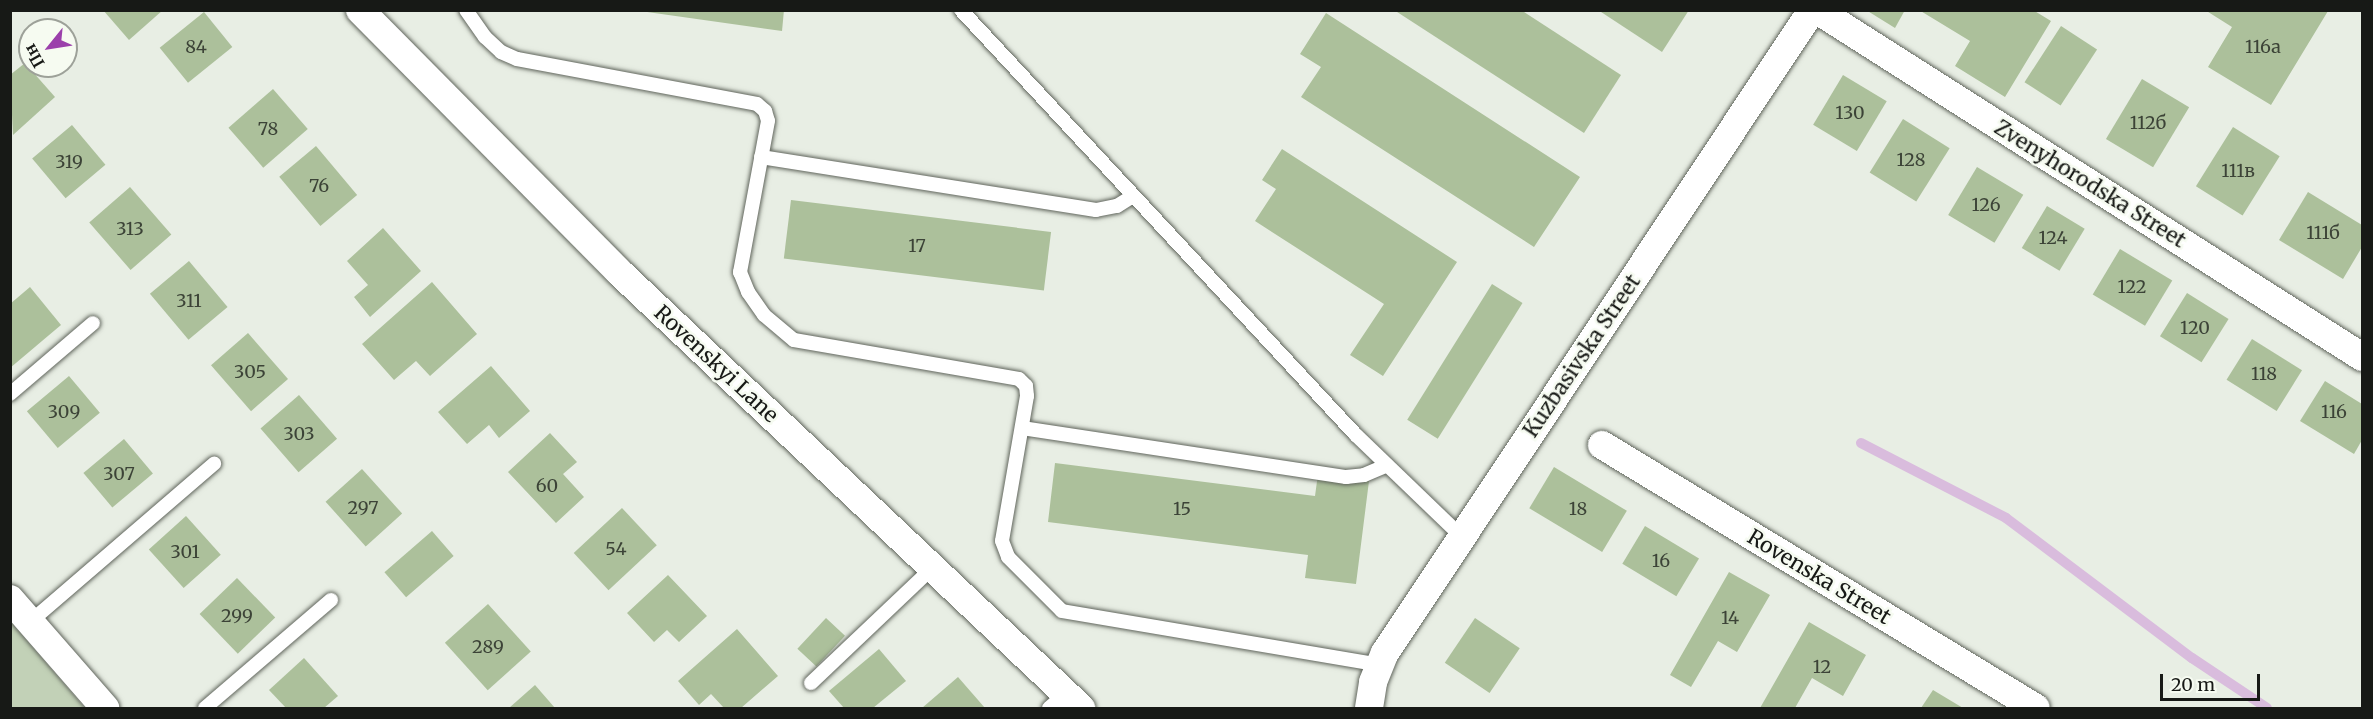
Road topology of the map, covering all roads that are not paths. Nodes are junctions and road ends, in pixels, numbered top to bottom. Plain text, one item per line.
1 (360, 10) edge
2 (466, 10) edge
3 (961, 10) edge
4 (1812, 10) edge
5 (1817, 10) edge
6 (761, 157) junction
7 (1133, 196) junction
8 (93, 323) dead end
9 (2362, 357) edge
10 (10, 394) edge
11 (1022, 428) junction
12 (1602, 445) dead end
13 (214, 464) dead end
14 (1387, 465) junction
15 (1462, 537) junction
16 (932, 568) junction
17 (10, 599) edge
18 (331, 600) dead end
19 (30, 622) junction
20 (1380, 665) junction
21 (812, 683) dead end
22 (1065, 704) edge
23 (105, 708) edge
24 (205, 708) edge
25 (1369, 708) edge
26 (2036, 708) edge

1 - 16 street, Rovenskyi Lane
2 - 6 lane
3 - 7 lane
4 - 15 street, Kuzbasivska Street
5 - 9 street, Zvenyhorodska Street
6 - 7 lane
6 - 11 lane
7 - 14 lane
8 - 10 lane
11 - 14 lane
11 - 20 lane
12 - 26 street, Rovenska Street
13 - 19 lane
14 - 15 lane
15 - 20 street, Kuzbasivska Street
16 - 21 lane
16 - 22 street, Rovenskyi Lane
17 - 19 street
18 - 24 lane
19 - 23 street
20 - 25 street, Kuzbasivska Street

